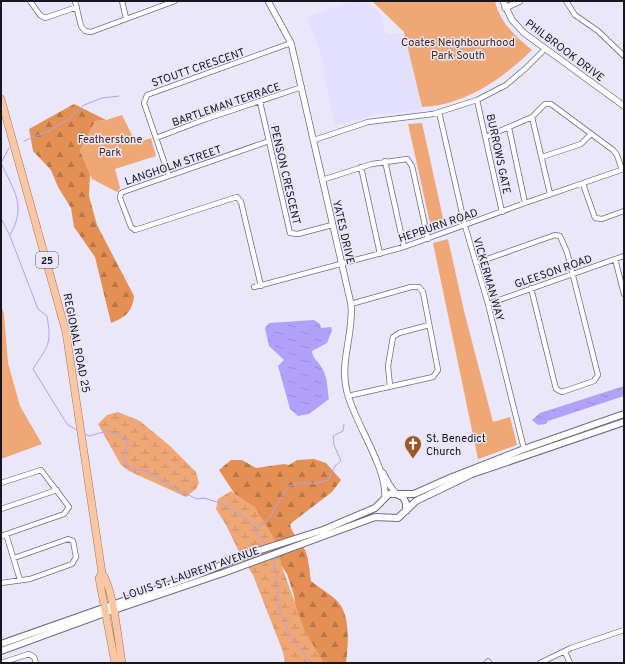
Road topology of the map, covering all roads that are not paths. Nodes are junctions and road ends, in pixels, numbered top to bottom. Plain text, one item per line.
1 (30, 1) edge
2 (75, 1) edge
3 (122, 1) edge
4 (175, 1) edge
5 (268, 1) edge
6 (503, 1) edge
7 (520, 1) edge
8 (566, 1) edge
9 (168, 2) edge
10 (77, 7) junction
11 (505, 8) junction
12 (126, 18) junction
13 (291, 43) junction
14 (545, 49) junction
15 (624, 56) edge
16 (302, 87) junction
17 (1, 99) edge
18 (478, 100) junction
19 (260, 102) junction
20 (623, 104) edge
21 (439, 112) junction
22 (532, 117) junction
23 (509, 128) junction
24 (591, 134) junction
25 (486, 137) junction
26 (156, 138) junction
27 (314, 140) junction
28 (269, 142) junction
29 (542, 157) junction
30 (385, 161) junction
31 (361, 167) junction
32 (623, 170) edge
33 (169, 176) junction
34 (322, 180) junction
35 (583, 184) junction
36 (550, 194) junction
37 (525, 203) junction
38 (624, 211) edge
39 (502, 212) junction
40 (332, 225) junction
41 (465, 226) junction
42 (428, 239) junction
43 (404, 247) junction
44 (380, 254) junction
45 (624, 256) edge
46 (615, 259) junction
47 (476, 263) junction
48 (341, 264) junction
49 (573, 273) junction
50 (261, 286) junction
51 (254, 287) dead end
52 (531, 288) junction
53 (624, 294) edge
54 (351, 304) junction
55 (488, 304) junction
56 (429, 324) junction
57 (390, 386) junction
58 (348, 396) junction
59 (624, 414) edge
60 (624, 422) edge
61 (524, 449) junction
62 (379, 468) junction
63 (1, 483) edge
64 (56, 490) junction
65 (397, 494) junction
66 (384, 499) junction
67 (1, 509) edge
68 (406, 512) junction
69 (388, 518) junction
70 (4, 535) edge
71 (14, 558) junction
72 (102, 573) junction
73 (20, 580) junction
74 (1, 583) edge
75 (112, 608) junction
76 (104, 610) junction
77 (624, 630) edge
78 (1, 644) edge
79 (1, 651) edge
80 (565, 652) junction
81 (10, 662) edge
82 (1, 663) edge
83 (36, 663) edge
84 (115, 663) edge
85 (122, 663) edge
86 (540, 663) edge
87 (570, 663) edge

1 - 10 street
2 - 10 street
3 - 12 street
4 - 9 street
5 - 13 street, YATES DRIVE
6 - 11 street, PHILBROOK DRIVE
7 - 11 street
8 - 15 street
9 - 12 street
10 - 12 street
11 - 14 street, PHILBROOK DRIVE
13 - 16 street, YATES DRIVE
13 - 26 street, STOUTT CRESCENT
14 - 18 street
14 - 20 street, PHILBROOK DRIVE
16 - 19 street, BARTLEMAN TERRACE
16 - 27 street, YATES DRIVE
17 - 72 main road, REGIONAL ROAD 25 / 25
18 - 21 street
18 - 25 street, BURROWS GATE
19 - 26 street, BARTLEMAN TERRACE
19 - 28 street, PENSON CRESCENT
21 - 27 street
21 - 41 street, VICKERMAN WAY
22 - 23 street
22 - 24 street
22 - 29 street
23 - 25 street
23 - 37 street
24 - 29 street
24 - 32 street
25 - 39 street, BURROWS GATE
26 - 33 street, STOUTT CRESCENT
27 - 34 street, YATES DRIVE
28 - 33 street, LANGHOLM STREET
28 - 40 street, PENSON CRESCENT
29 - 36 street
30 - 31 street
30 - 42 street
30 - 43 street
31 - 34 street
31 - 44 street
32 - 35 street, HEPBURN ROAD
33 - 50 street, LANGHOLM STREET
34 - 40 street, YATES DRIVE
35 - 36 street, HEPBURN ROAD
35 - 38 street
36 - 37 street, HEPBURN ROAD
37 - 39 street, HEPBURN ROAD
39 - 41 street, HEPBURN ROAD
40 - 48 street, YATES DRIVE
41 - 42 street, HEPBURN ROAD
41 - 47 street, VICKERMAN WAY
42 - 43 street, HEPBURN ROAD
43 - 44 street, HEPBURN ROAD
44 - 48 street, HEPBURN ROAD
45 - 46 street, GLEESON ROAD
46 - 49 street, GLEESON ROAD
46 - 53 street
47 - 49 street
47 - 55 street, VICKERMAN WAY
48 - 50 street, HEPBURN ROAD
48 - 54 street, YATES DRIVE
49 - 52 street, GLEESON ROAD
49 - 52 street
50 - 51 street, HEPBURN ROAD
52 - 55 street, GLEESON ROAD
54 - 56 street
54 - 58 street, YATES DRIVE
55 - 61 street, VICKERMAN WAY
56 - 57 street
56 - 57 street
57 - 58 street
58 - 62 street, YATES DRIVE
59 - 61 main road
60 - 68 main road
61 - 65 main road
62 - 65 street, YATES DRIVE
62 - 66 street, YATES DRIVE
63 - 64 street
64 - 67 street
64 - 70 street
65 - 66 main road
65 - 68 main road
66 - 69 main road
66 - 75 main road, LOUIS ST. LAURENT AVENUE
68 - 69 main road
69 - 75 main road, LOUIS ST. LAURENT AVENUE
70 - 71 street
71 - 73 street
71 - 73 street
72 - 75 main road, REGIONAL ROAD 25 / 25
72 - 76 main road, REGIONAL ROAD 25 / 25
73 - 74 street
75 - 76 main road, LOUIS ST. LAURENT AVENUE
75 - 85 main road, REGIONAL ROAD 25 / 25
76 - 78 main road, LOUIS ST. LAURENT AVENUE
76 - 79 main road, LOUIS ST. LAURENT AVENUE
76 - 84 main road, REGIONAL ROAD 25 / 25
77 - 80 street
80 - 86 street
80 - 87 street
81 - 82 street
81 - 83 street

